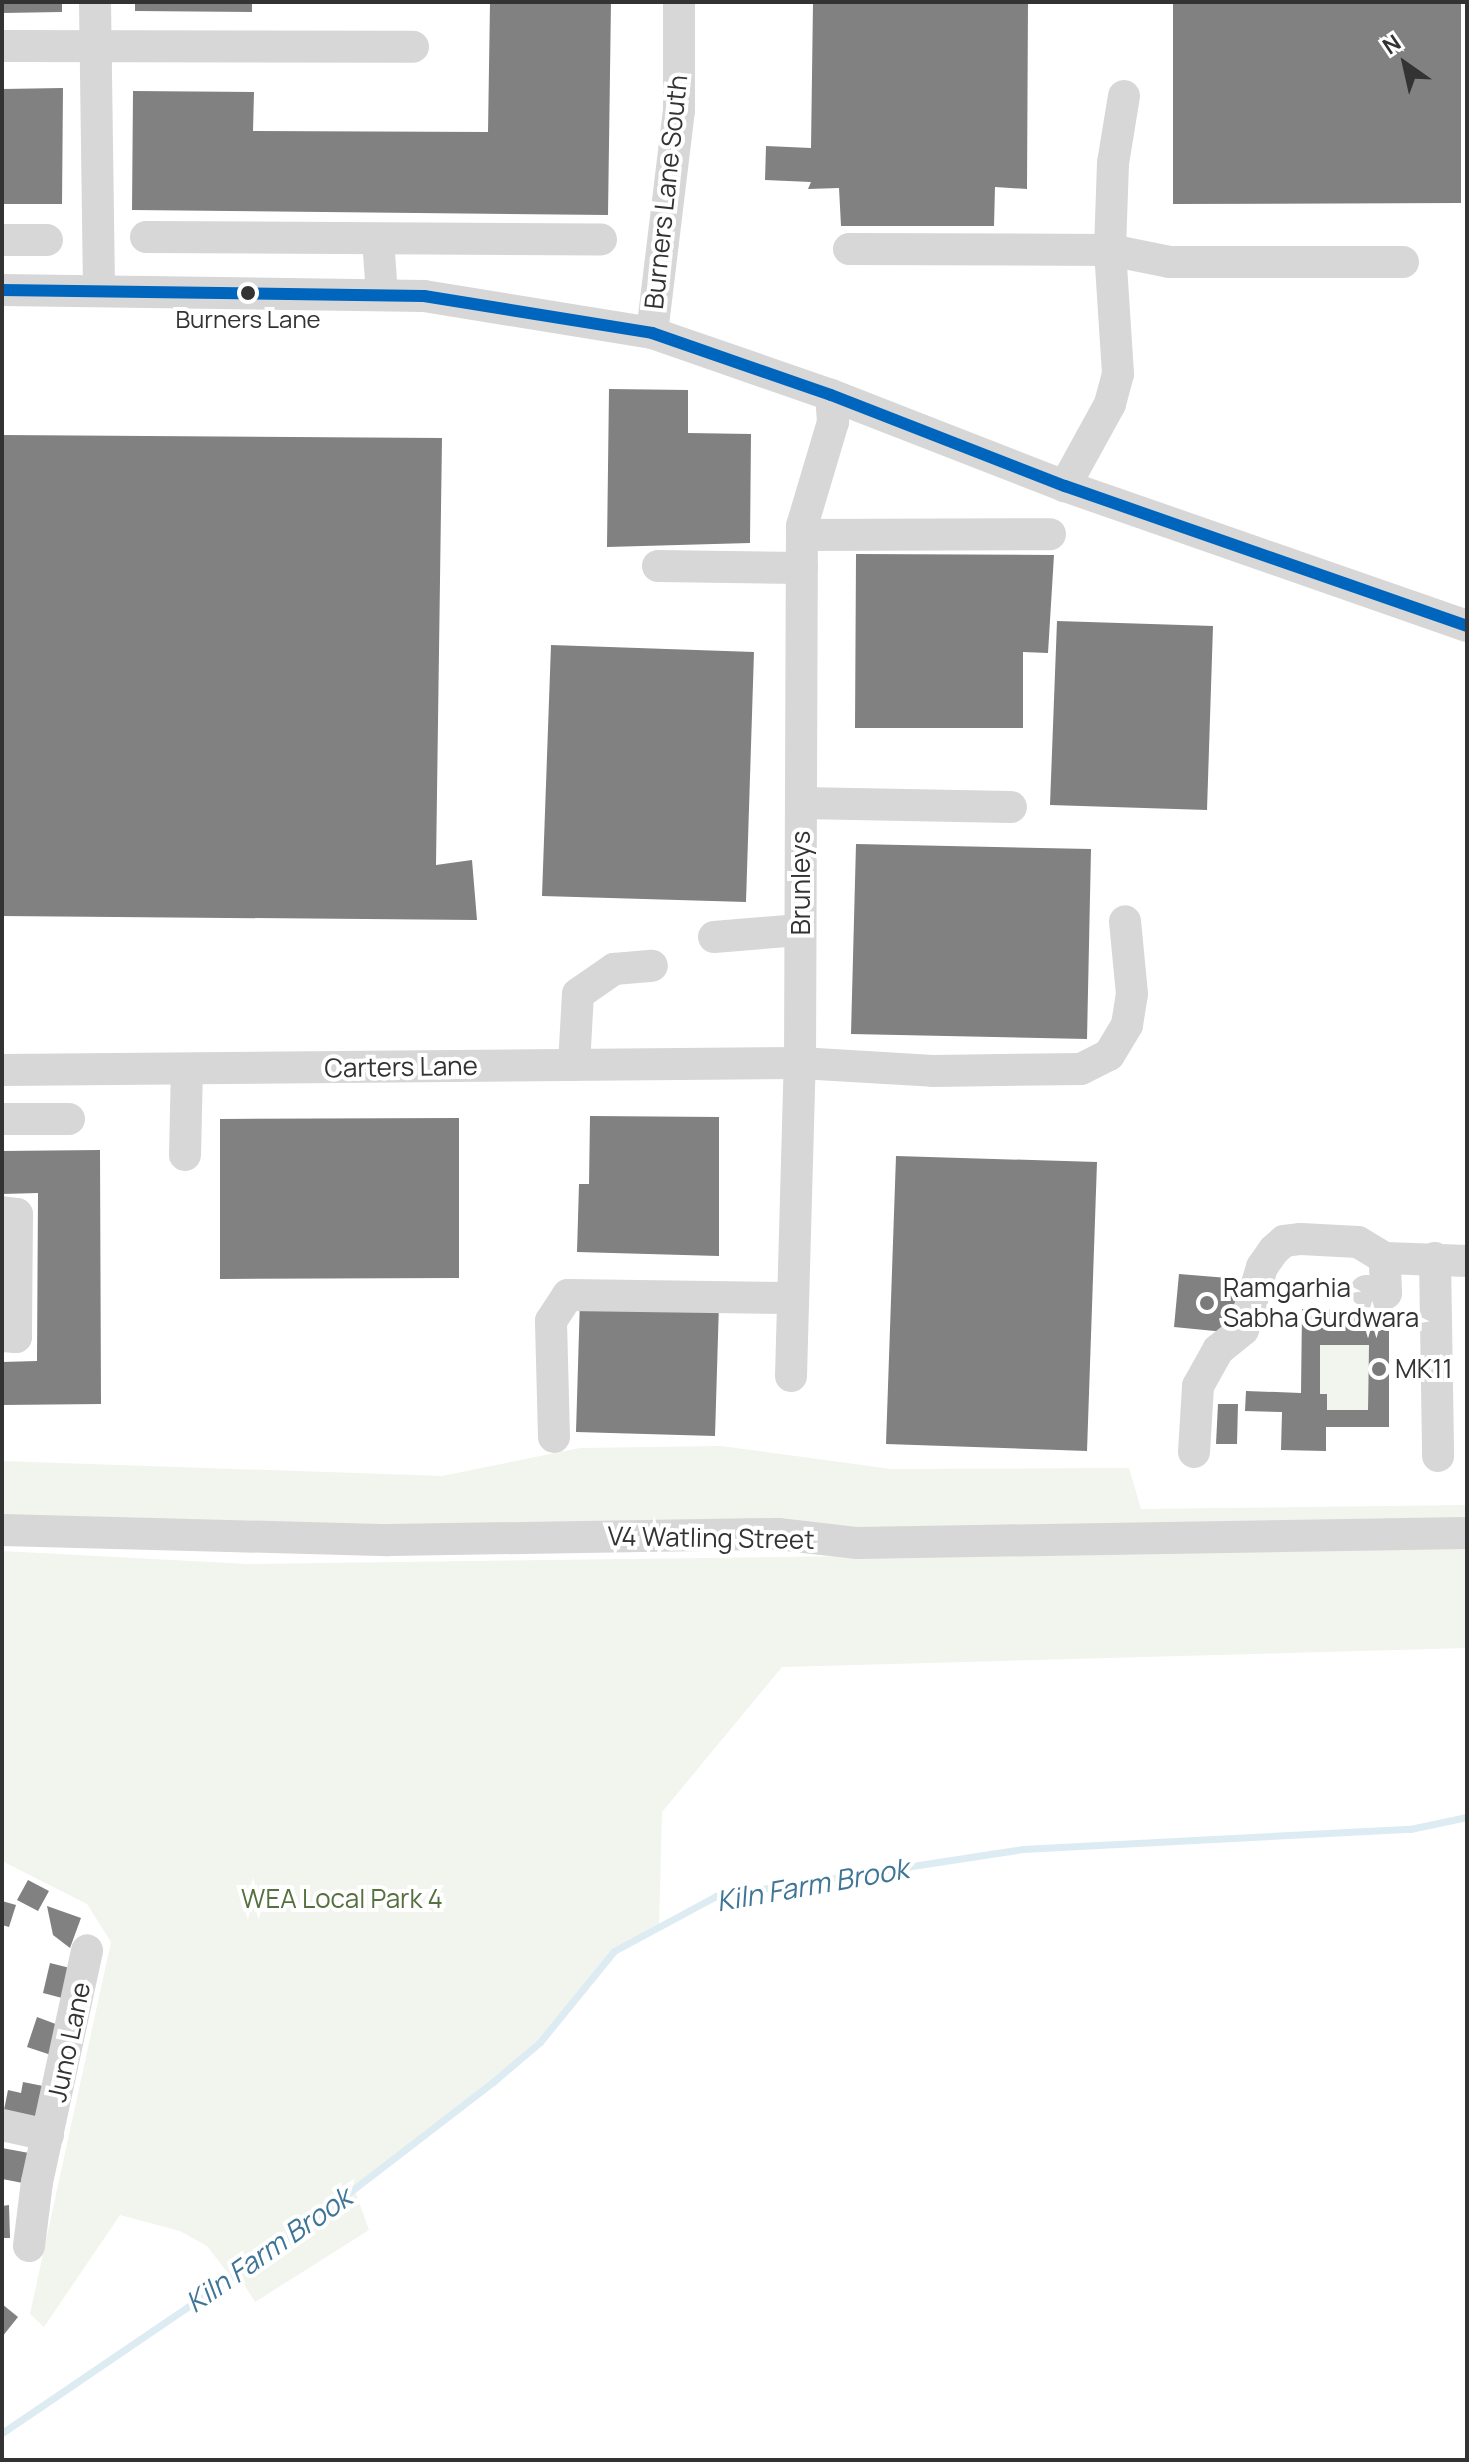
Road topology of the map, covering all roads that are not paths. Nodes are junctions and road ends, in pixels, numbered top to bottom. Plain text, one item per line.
1 (95, 2) edge
2 (679, 2) edge
3 (2, 46) edge
4 (95, 46) junction
5 (413, 47) dead end
6 (1124, 96) dead end
7 (146, 237) dead end
8 (378, 239) junction
9 (601, 239) dead end
10 (2, 240) edge
11 (47, 240) dead end
12 (849, 249) dead end
13 (1110, 250) junction
14 (1403, 262) dead end
15 (99, 289) junction
16 (2, 290) edge
17 (382, 295) junction
18 (652, 333) junction
19 (831, 395) junction
20 (1065, 486) junction
21 (1050, 534) dead end
22 (802, 535) junction
23 (658, 566) dead end
24 (802, 568) junction
25 (1467, 626) edge
26 (801, 803) junction
27 (1011, 807) dead end
28 (1125, 921) dead end
29 (800, 930) junction
30 (714, 937) dead end
31 (652, 966) dead end
32 (800, 1063) junction
33 (574, 1065) junction
34 (187, 1069) junction
35 (2, 1070) edge
36 (2, 1119) edge
37 (69, 1119) dead end
38 (185, 1155) dead end
39 (2, 1212) edge
40 (1385, 1258) junction
41 (1431, 1258) junction
42 (1467, 1261) edge
43 (1366, 1291) dead end
44 (790, 1298) junction
45 (2, 1336) edge
46 (791, 1376) dead end
47 (554, 1437) dead end
48 (1194, 1452) dead end
49 (1438, 1456) dead end
50 (2, 1530) edge
51 (1467, 1533) edge
52 (87, 1950) dead end
53 (2, 2125) edge
54 (48, 2135) junction
55 (29, 2246) dead end

1 - 4 street
2 - 18 street, Burners Lane South
3 - 4 street
4 - 5 street
4 - 15 street
6 - 13 street
7 - 8 street
8 - 9 street
8 - 17 street
10 - 11 street
12 - 13 street
13 - 14 street
13 - 20 street
15 - 16 street
15 - 17 street
17 - 18 street
18 - 19 street
19 - 20 street
19 - 22 street, Brunleys
20 - 25 street
21 - 22 street
22 - 24 street, Brunleys
23 - 24 street
24 - 26 street, Brunleys
26 - 27 street
26 - 29 street, Brunleys
28 - 32 street, Carters Lane
29 - 30 street
29 - 32 street, Brunleys
31 - 33 street
32 - 33 street, Carters Lane
32 - 44 street, Brunleys
33 - 34 street, Carters Lane
34 - 35 street, Carters Lane
34 - 38 street
36 - 37 street
39 - 45 street
40 - 41 street
40 - 43 street
40 - 48 street
41 - 42 street
41 - 49 street
44 - 46 street, Brunleys
44 - 47 street
50 - 51 street, V4 Watling Street
52 - 54 street, Juno Lane
53 - 54 street, Juno Lane
54 - 55 street, Juno Lane

